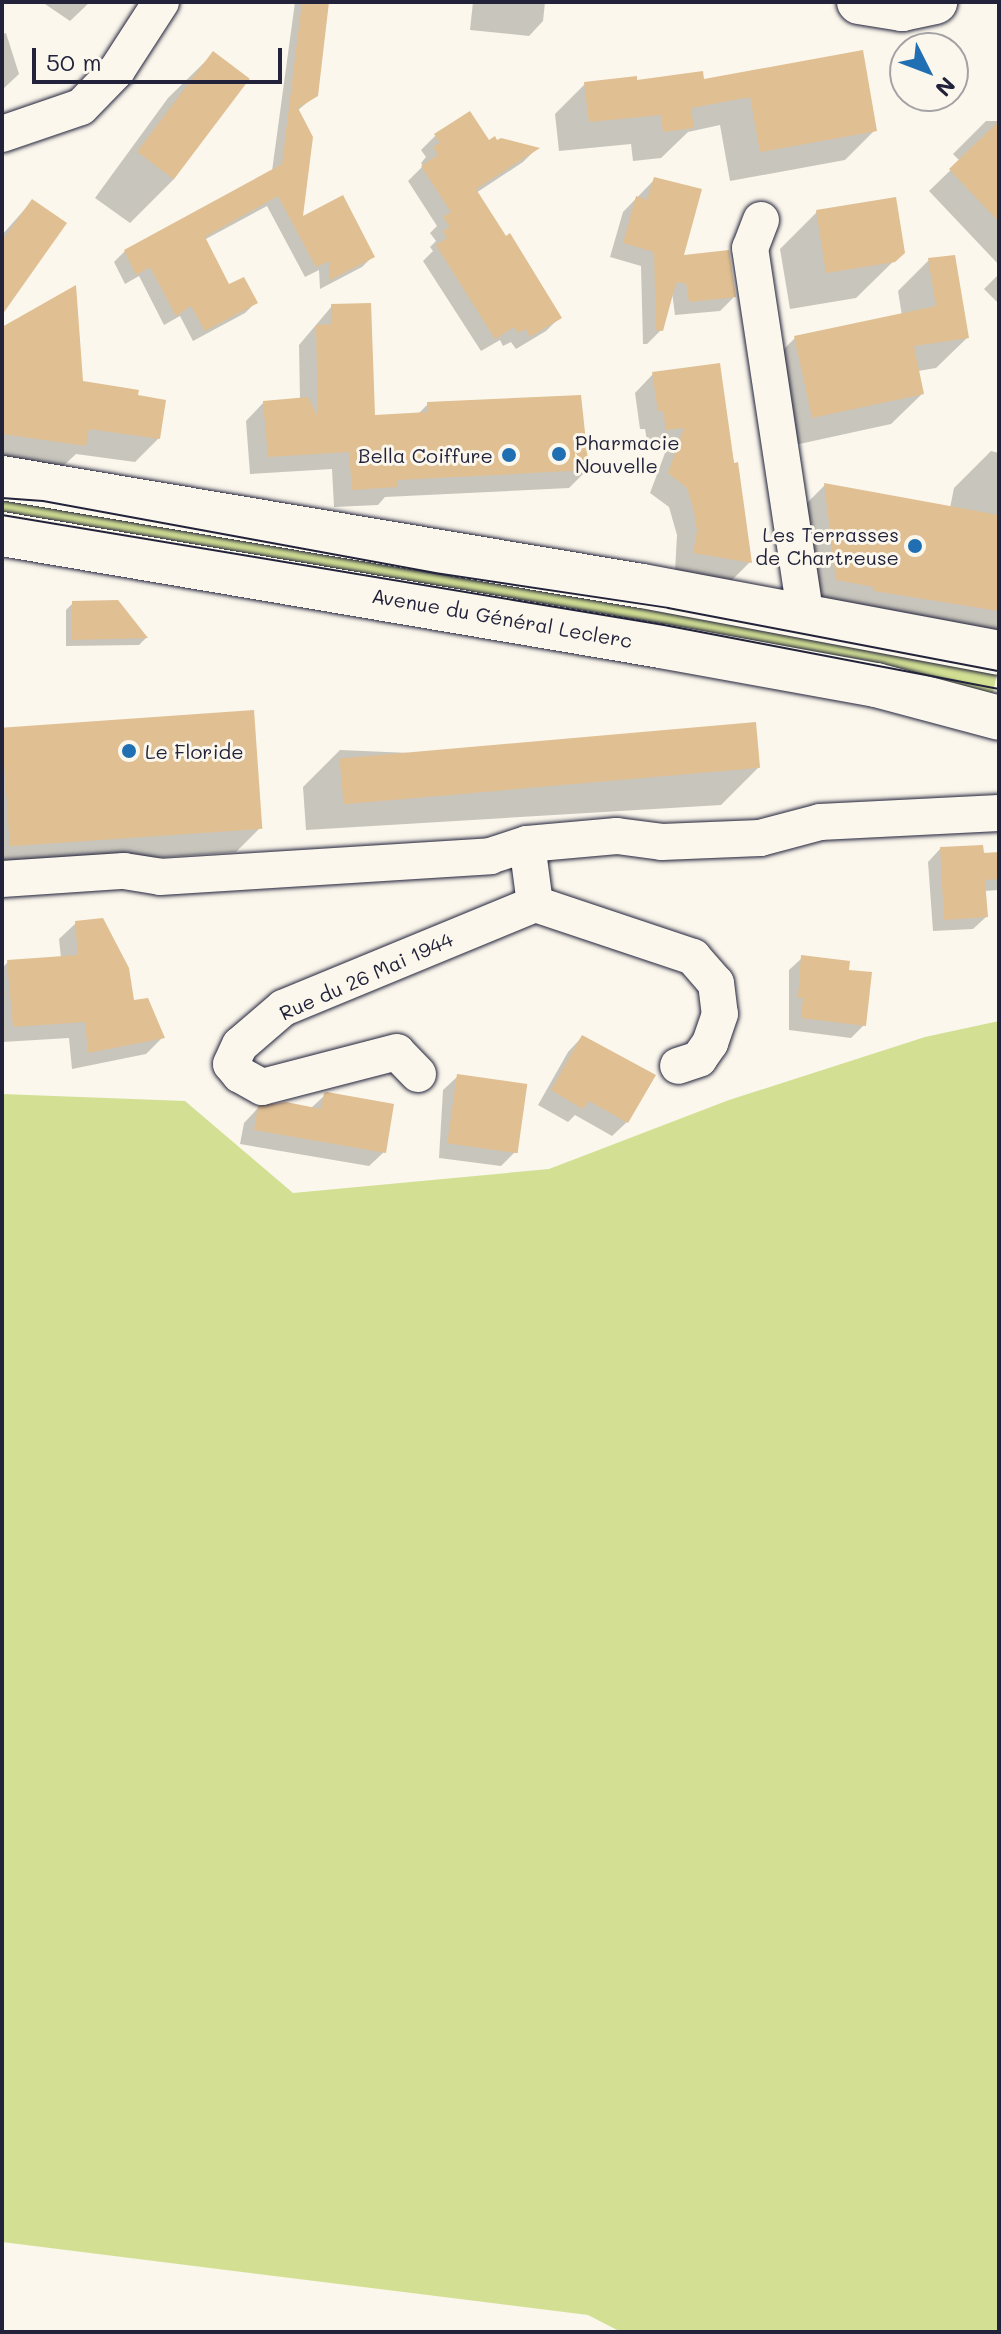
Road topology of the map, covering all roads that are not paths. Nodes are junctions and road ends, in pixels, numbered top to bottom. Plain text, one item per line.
1 (161, 2) edge
2 (859, 2) edge
3 (935, 2) edge
4 (2, 134) edge
5 (761, 220) dead end
6 (2, 478) edge
7 (2, 534) edge
8 (806, 617) junction
9 (999, 653) edge
10 (999, 718) edge
11 (999, 813) edge
12 (527, 844) junction
13 (2, 879) edge
14 (535, 904) junction
15 (678, 1066) dead end
16 (418, 1074) dead end

1 - 4 street
2 - 3 main road
5 - 8 street
6 - 8 main road
7 - 10 main road, Avenue du Général Leclerc
8 - 9 main road
11 - 12 street
12 - 13 street
12 - 14 street
14 - 15 street
14 - 16 street, Rue du 26 Mai 1944

